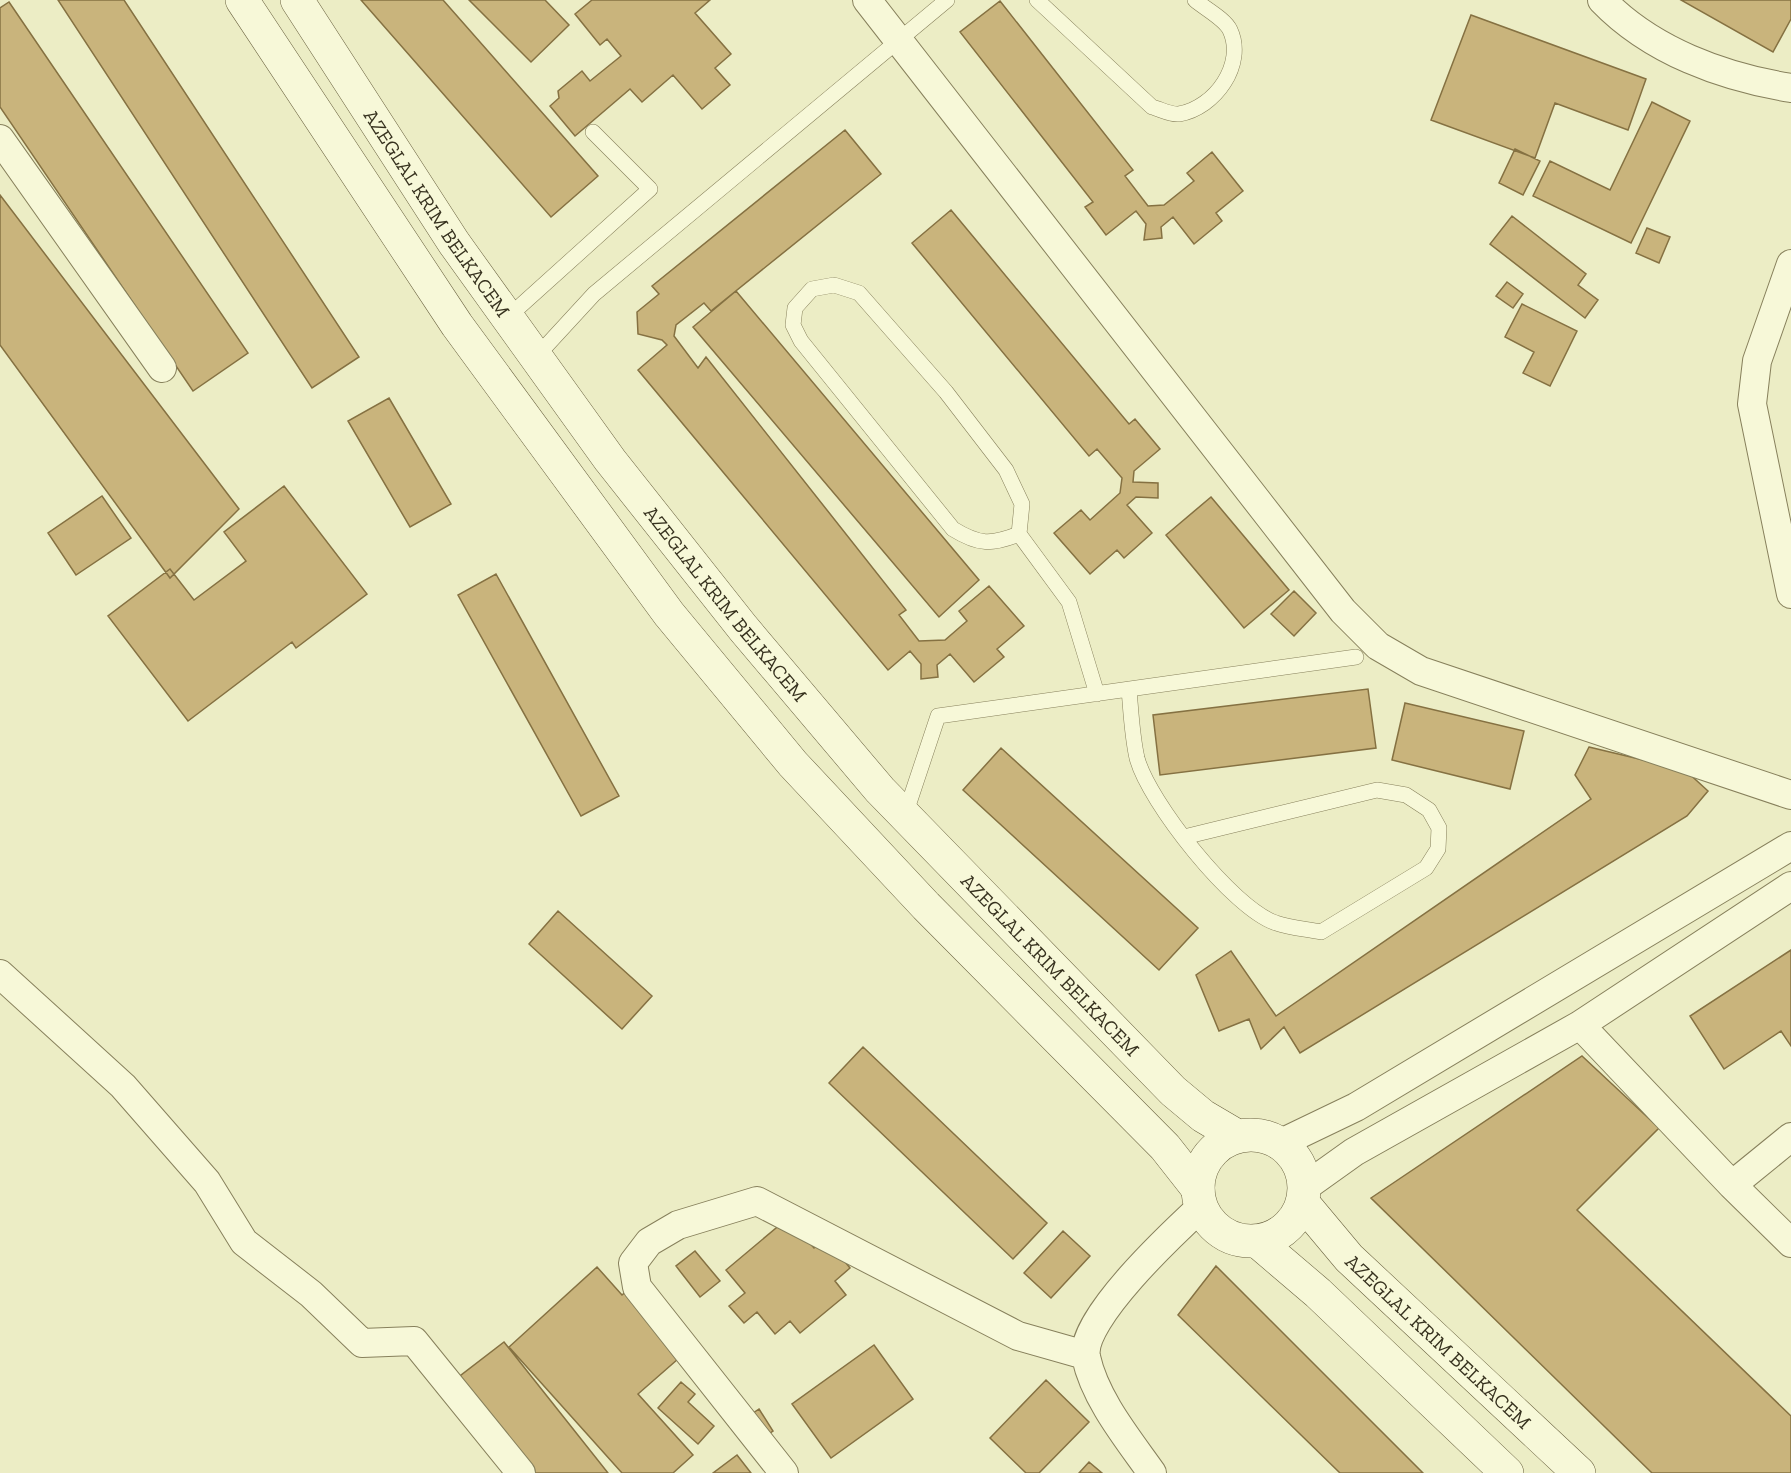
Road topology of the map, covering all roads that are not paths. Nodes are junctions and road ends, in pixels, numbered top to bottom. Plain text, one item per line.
1 (242, 0) edge
2 (297, 0) edge
3 (867, 0) edge
4 (947, 0) edge
5 (1037, 0) edge
6 (1194, 0) edge
7 (1602, 0) edge
8 (899, 39) junction
9 (1791, 88) edge
10 (593, 132) dead end
11 (0, 139) edge
12 (1791, 264) edge
13 (508, 317) junction
14 (536, 357) junction
15 (162, 368) dead end
16 (1019, 534) junction
17 (1791, 594) edge
18 (1356, 657) dead end
19 (1129, 689) junction
20 (1097, 694) junction
21 (1791, 795) edge
22 (905, 815) junction
23 (1184, 837) junction
24 (1791, 846) edge
25 (1791, 886) edge
26 (0, 974) edge
27 (1580, 1025) junction
28 (1238, 1136) junction
29 (1791, 1137) edge
30 (1279, 1144) junction
31 (1732, 1185) junction
32 (1304, 1195) junction
33 (1199, 1198) junction
34 (1257, 1241) junction
35 (1790, 1241) edge
36 (1085, 1355) junction
37 (521, 1473) edge
38 (784, 1473) edge
39 (1152, 1473) edge
40 (1507, 1473) edge
41 (1579, 1473) edge

1 - 33 main road
2 - 13 main road, AZEGLAL KRIM BELKACEM
3 - 8 street
4 - 8 lane
5 - 6 lane
7 - 9 street
8 - 14 lane
8 - 21 street
10 - 13 lane
11 - 15 street
12 - 17 street
13 - 14 main road, AZEGLAL KRIM BELKACEM
14 - 22 main road, AZEGLAL KRIM BELKACEM
16 - 16 lane
16 - 20 lane
18 - 19 lane
19 - 20 lane
19 - 23 lane
20 - 22 lane
22 - 28 main road, AZEGLAL KRIM BELKACEM
23 - 23 lane
24 - 30 street
25 - 27 street
26 - 37 street
27 - 31 street
27 - 32 street
28 - 30 main road
28 - 33 main road
29 - 31 street
30 - 32 main road
31 - 35 street
32 - 34 main road
32 - 41 main road, AZEGLAL KRIM BELKACEM
33 - 34 main road
33 - 36 street
34 - 40 main road
36 - 38 street
36 - 39 street

